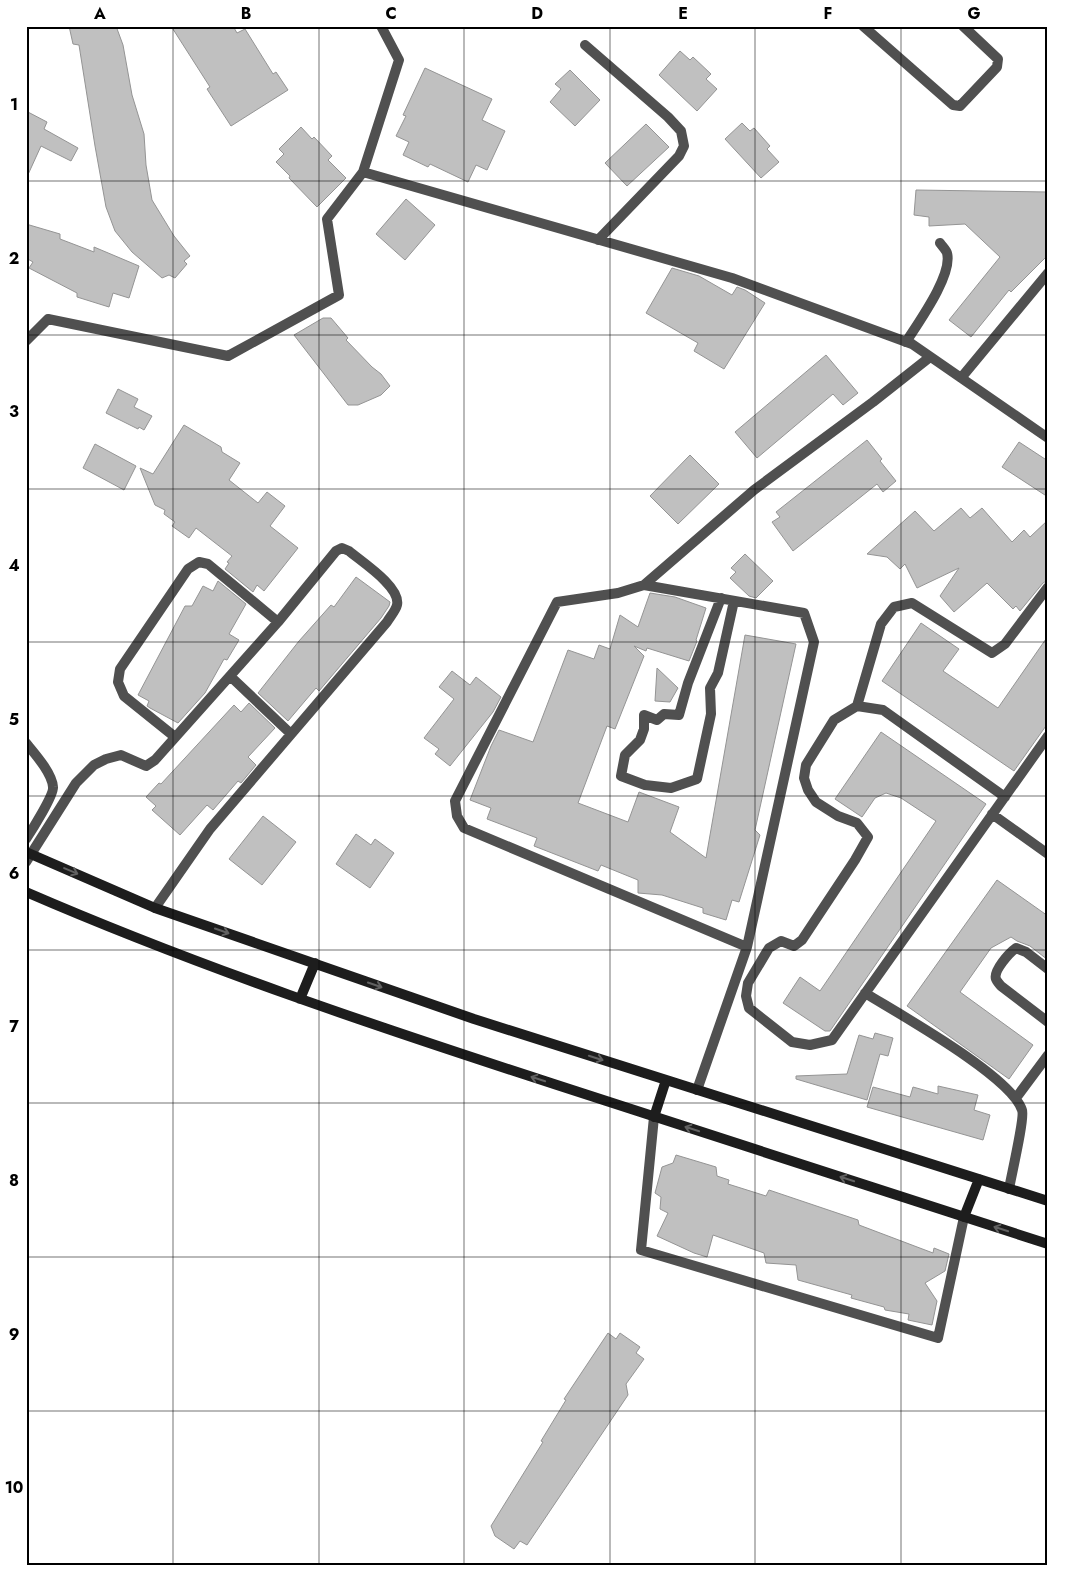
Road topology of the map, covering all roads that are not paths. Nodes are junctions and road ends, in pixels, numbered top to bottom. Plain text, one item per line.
1 (381, 26) edge
2 (863, 26) edge
3 (963, 26) edge
4 (585, 44) dead end
5 (363, 172) junction
6 (598, 240) junction
7 (940, 243) dead end
8 (1048, 273) edge
9 (26, 341) edge
10 (906, 342) junction
11 (930, 357) junction
12 (961, 378) junction
13 (1048, 438) edge
14 (644, 585) junction
15 (1048, 587) edge
16 (721, 598) junction
17 (734, 602) junction
18 (278, 622) junction
19 (230, 676) junction
20 (857, 706) junction
21 (290, 734) junction
22 (1048, 736) edge
23 (175, 737) junction
24 (26, 743) edge
25 (1005, 797) junction
26 (992, 814) junction
27 (26, 839) edge
28 (1048, 854) edge
29 (28, 856) edge
30 (26, 892) edge
31 (155, 908) junction
32 (747, 947) junction
33 (315, 963) junction
34 (1048, 969) edge
35 (865, 992) junction
36 (300, 998) junction
37 (1048, 1022) edge
38 (1048, 1055) edge
39 (666, 1080) junction
40 (698, 1090) junction
41 (1016, 1098) junction
42 (654, 1117) junction
43 (979, 1179) junction
44 (1009, 1189) junction
45 (1048, 1201) edge
46 (964, 1217) junction
47 (1048, 1244) edge

1 - 5 street
2 - 3 street
4 - 6 street
5 - 6 street
5 - 9 street
6 - 10 street
7 - 10 street
8 - 12 street
10 - 11 street
11 - 12 street
11 - 14 street
12 - 13 street
14 - 16 street
14 - 32 street
15 - 20 street
16 - 17 street
16 - 17 street
17 - 32 street
18 - 19 street
18 - 21 street
18 - 23 street
19 - 21 street
19 - 23 street
20 - 25 street
20 - 35 street
21 - 31 street
22 - 25 street
23 - 29 street
24 - 27 street
25 - 26 street
26 - 28 street
26 - 35 street
29 -> 31 street
30 - 36 street
31 -> 33 street
32 - 40 street
33 - 36 street
33 -> 39 street
34 - 37 street
35 - 41 street
42 -> 36 street
38 - 41 street
39 - 40 street
39 - 42 street
40 - 43 street
41 - 44 street
46 -> 42 street
42 - 46 street
43 - 44 street
43 - 46 street
44 - 45 street
47 -> 46 street

